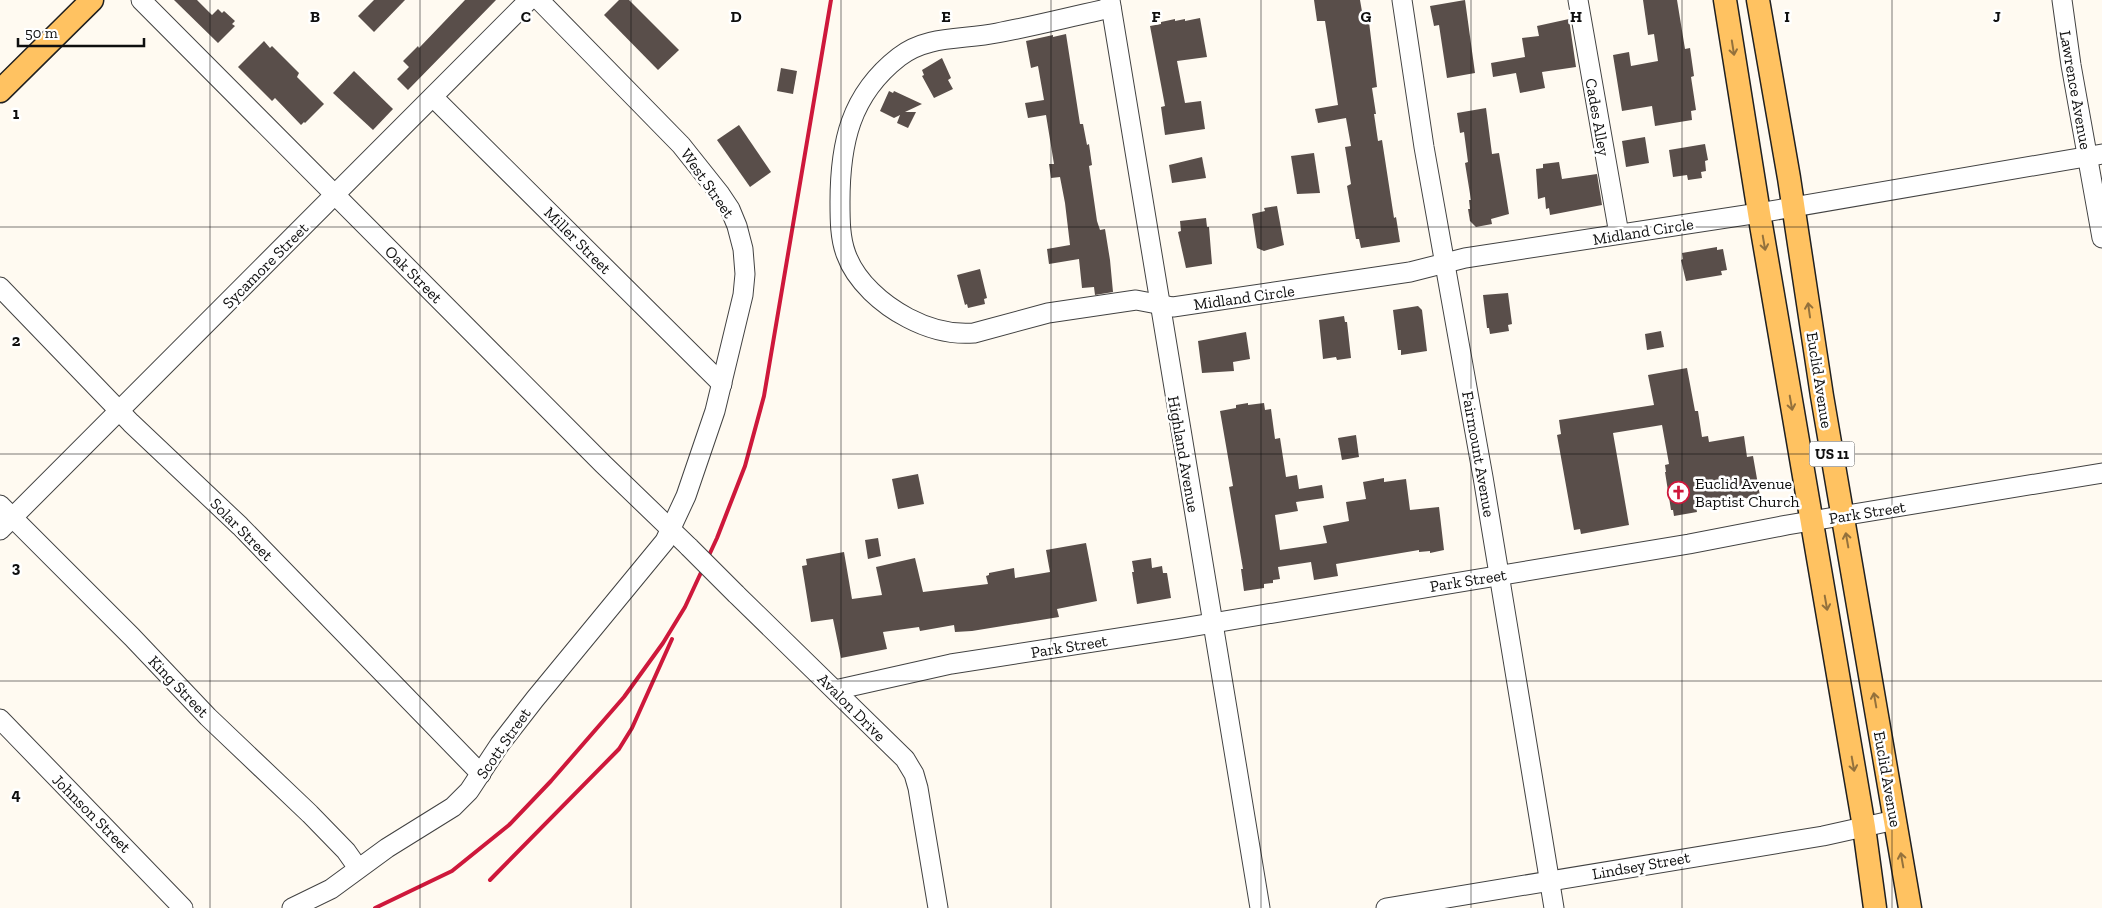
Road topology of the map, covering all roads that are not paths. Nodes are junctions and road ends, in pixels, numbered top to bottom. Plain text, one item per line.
1 (92, 0) edge
2 (141, 0) edge
3 (529, 0) edge
4 (539, 0) edge
5 (1402, 0) edge
6 (1578, 0) edge
7 (1725, 0) edge
8 (1758, 0) edge
9 (2062, 0) edge
10 (1111, 4) edge
11 (0, 91) edge
12 (433, 97) junction
13 (2095, 155) edge
14 (335, 195) junction
15 (1794, 206) junction
16 (1759, 213) junction
17 (1619, 234) junction
18 (2102, 238) edge
19 (1445, 265) junction
20 (0, 288) edge
21 (1159, 305) junction
22 (722, 384) junction
23 (120, 411) junction
24 (2102, 474) edge
25 (1842, 516) junction
26 (4, 518) edge
27 (1812, 521) junction
28 (672, 531) junction
29 (689, 547) joint
30 (1500, 575) junction
31 (1213, 623) junction
32 (835, 690) junction
33 (0, 719) edge
34 (481, 774) junction
35 (1895, 820) junction
36 (1864, 827) junction
37 (358, 868) junction
38 (1550, 880) junction
39 (183, 908) edge
40 (292, 908) edge
41 (938, 908) edge
42 (1260, 908) edge
43 (1386, 908) edge
44 (1554, 908) edge
45 (1875, 908) edge
46 (1910, 908) edge

1 - 11 main road
2 - 14 street, Oak Street
3 - 12 street, Sycamore Street
4 - 22 street, West Street
5 - 19 street, Fairmount Avenue
6 - 17 street, Cades Alley
7 -> 16 main road, Euclid Avenue / US 11
8 - 15 main road, Euclid Avenue / US 11
9 - 13 street, Lawrence Avenue
10 - 21 street, Highland Avenue
10 - 21 street, Midland Circle
12 - 14 street, Sycamore Street
12 - 22 street, Miller Street
13 - 15 street, Midland Circle
13 - 18 street, Lawrence Avenue
14 - 23 street, Sycamore Street
14 - 28 street, Oak Street
15 - 16 street, Midland Circle
25 -> 15 main road, Euclid Avenue / US 11
16 - 17 street, Midland Circle
16 -> 27 main road, Euclid Avenue / US 11
17 - 19 street, Midland Circle
19 - 21 street, Midland Circle
19 - 30 street, Fairmount Avenue
20 - 23 street, Solar Street
21 - 31 street, Highland Avenue
22 - 28 street, West Street
23 - 26 street, Sycamore Street
23 - 34 street, Solar Street
24 - 25 street, Park Street
25 - 27 street, Park Street
35 -> 25 main road, Euclid Avenue / US 11
26 - 37 street, King Street
27 - 30 street, Park Street
27 -> 36 main road, Euclid Avenue / US 11
28 - 29 street, Oak Street
28 - 34 street, Scott Street
29 - 32 street, Avalon Drive, bridge
30 - 31 street, Park Street
30 - 38 street, Fairmount Avenue
31 - 32 street, Park Street
31 - 42 street, Highland Avenue
32 - 41 street, Avalon Drive
33 - 39 street, Johnson Street
34 - 37 street, Scott Street
35 - 36 street, Lindsey Street
46 -> 35 main road, Euclid Avenue / US 11
36 - 38 street, Lindsey Street
36 - 45 main road, Euclid Avenue / US 11
37 - 40 street, Scott Street
38 - 43 street, Lindsey Street
38 - 44 street, Fairmount Avenue

